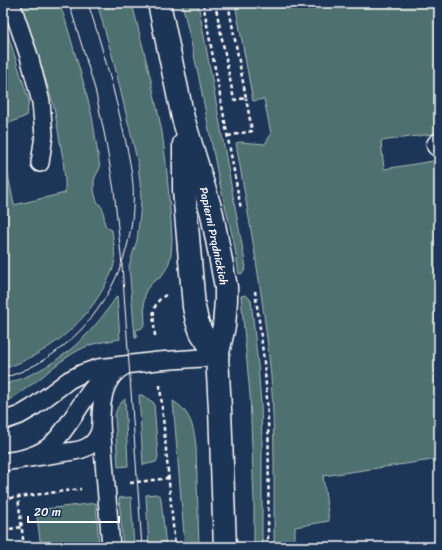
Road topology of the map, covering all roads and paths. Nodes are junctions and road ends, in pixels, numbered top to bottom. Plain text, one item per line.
1 (11, 3) edge
2 (159, 3) edge
3 (216, 3) edge
4 (228, 3) edge
5 (246, 98) junction
6 (183, 118) junction
7 (228, 136) dead end
8 (40, 163) dead end
9 (170, 293) dead end
10 (155, 333) dead end
11 (217, 356) junction
12 (125, 365) junction
13 (161, 391) dead end
14 (3, 421) edge
15 (102, 424) junction
16 (10, 460) edge
17 (169, 478) junction
18 (106, 486) junction
19 (18, 497) junction
20 (3, 499) edge
21 (22, 527) junction
22 (3, 530) edge
23 (24, 547) edge
24 (110, 547) edge
25 (175, 547) edge
26 (225, 547) edge

1 - 8 lane
2 - 6 street, Papierni Prądnickich
3 - 5 path
4 - 5 path
5 - 7 path
6 - 11 street, Papierni Prądnickich
6 - 11 street, Papierni Prądnickich
9 - 10 path
11 - 12 lane
11 - 26 street, Papierni Prądnickich
12 - 14 lane
12 - 15 lane
12 - 16 lane
13 - 17 path
15 - 16 lane
15 - 18 lane
17 - 18 path
17 - 25 path
18 - 19 path
18 - 24 lane
19 - 20 path
19 - 21 path
21 - 22 path
21 - 23 path

